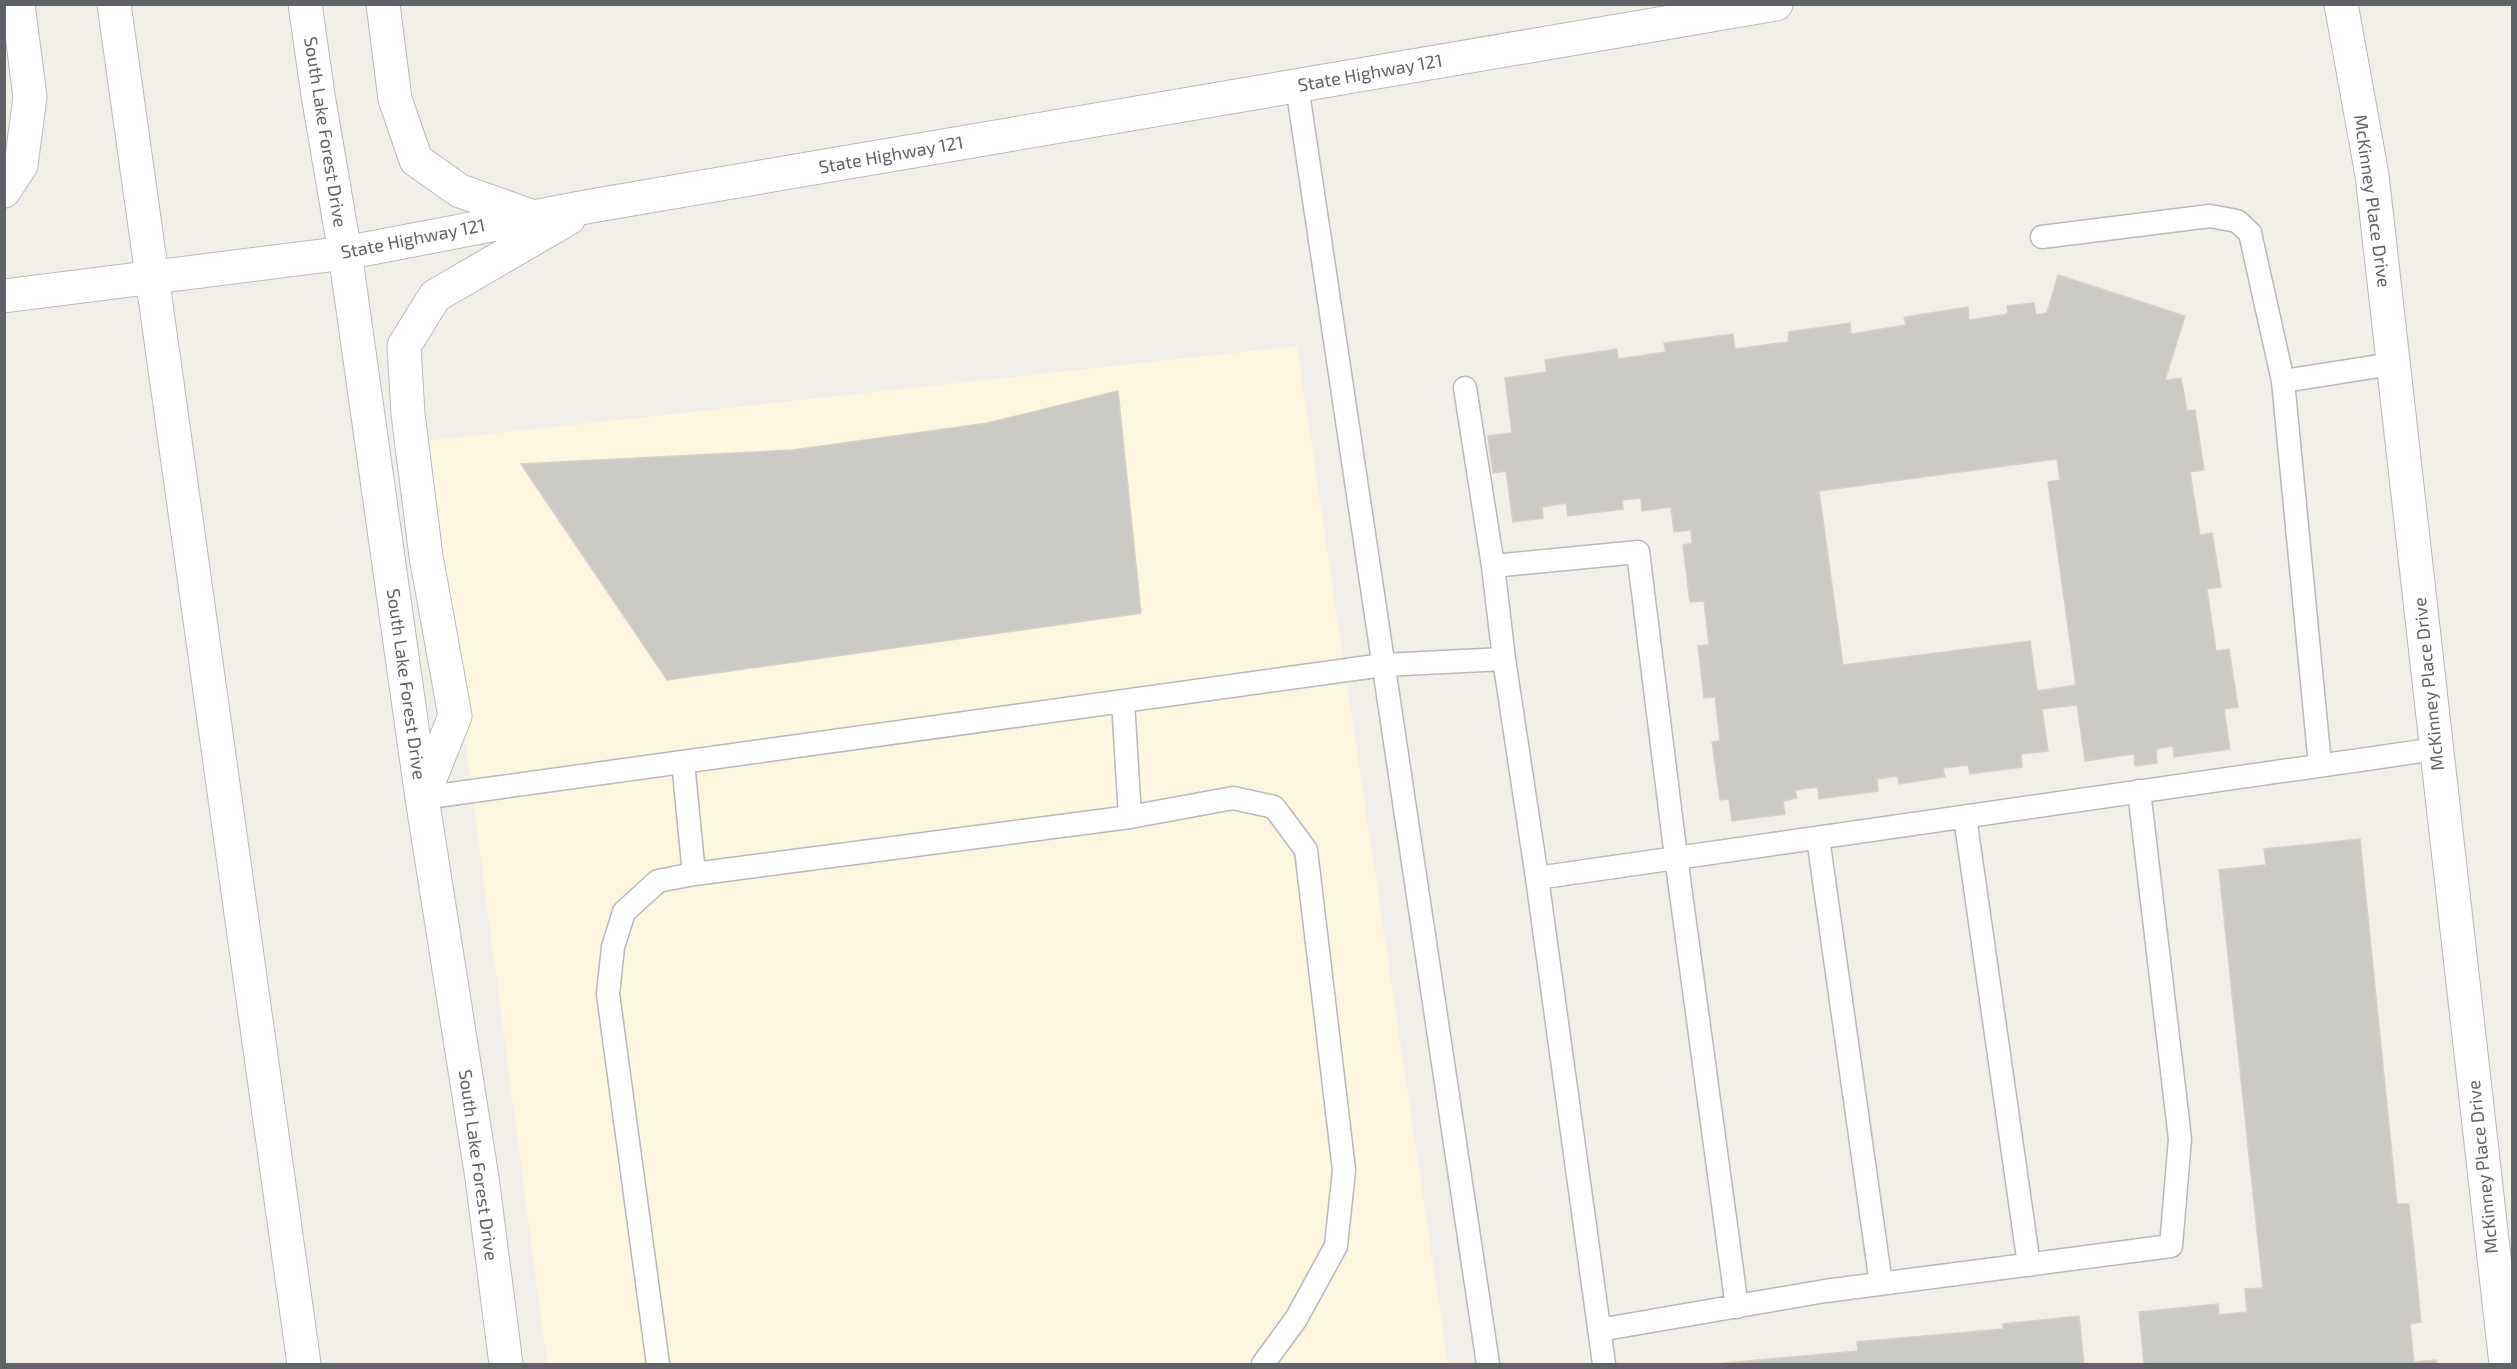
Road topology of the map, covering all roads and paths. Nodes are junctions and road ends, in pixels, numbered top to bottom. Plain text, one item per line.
1 (18, 4) edge
2 (114, 4) edge
3 (305, 4) edge
4 (383, 4) edge
5 (1776, 4) edge
6 (2341, 4) edge
7 (1297, 86) junction
8 (4, 191) edge
9 (591, 206) junction
10 (534, 217) junction
11 (2042, 237) dead end
12 (345, 253) junction
13 (152, 277) junction
14 (4, 296) edge
15 (2392, 364) junction
16 (2283, 381) junction
17 (1465, 388) dead end
18 (1493, 566) junction
19 (1504, 659) junction
20 (1383, 665) junction
21 (1123, 701) junction
22 (2436, 749) junction
23 (683, 762) junction
24 (2320, 765) junction
25 (2139, 791) junction
26 (422, 798) junction
27 (1130, 817) junction
28 (1965, 817) junction
29 (1818, 838) junction
30 (1676, 858) junction
31 (694, 874) junction
32 (1537, 878) junction
33 (2029, 1265) junction
34 (1881, 1284) junction
35 (1737, 1307) junction
36 (1599, 1330) junction
37 (304, 1365) edge
38 (506, 1365) edge
39 (658, 1365) edge
40 (1263, 1365) edge
41 (1488, 1365) edge
42 (1604, 1365) edge
43 (2506, 1365) edge

1 - 8 main road
2 - 13 main road
3 - 12 main road, South Lake Forest Drive
4 - 10 main road
5 - 7 main road, State Highway 121
6 - 15 main road, McKinney Place Drive
7 - 9 main road, State Highway 121
7 - 20 lane
9 - 10 main road, State Highway 121
9 - 26 main road
10 - 12 main road, State Highway 121
11 - 16 lane
12 - 13 main road, State Highway 121
12 - 26 main road, South Lake Forest Drive
13 - 14 main road, State Highway 121
13 - 37 main road
15 - 16 lane
15 - 22 main road, McKinney Place Drive
16 - 24 lane
17 - 18 lane
18 - 19 lane
18 - 30 lane
19 - 20 lane
19 - 32 lane
20 - 21 lane
20 - 41 lane
21 - 23 lane
21 - 27 lane
22 - 24 lane
22 - 43 main road, McKinney Place Drive
23 - 26 lane
23 - 31 lane
24 - 25 lane
25 - 28 lane
25 - 33 lane
26 - 38 main road, South Lake Forest Drive
27 - 31 lane
27 - 40 lane
28 - 29 lane
28 - 33 lane
29 - 30 lane
29 - 34 lane
30 - 32 lane
30 - 35 lane
31 - 39 lane
32 - 36 lane
33 - 34 lane
34 - 35 lane
35 - 36 lane
36 - 42 lane

